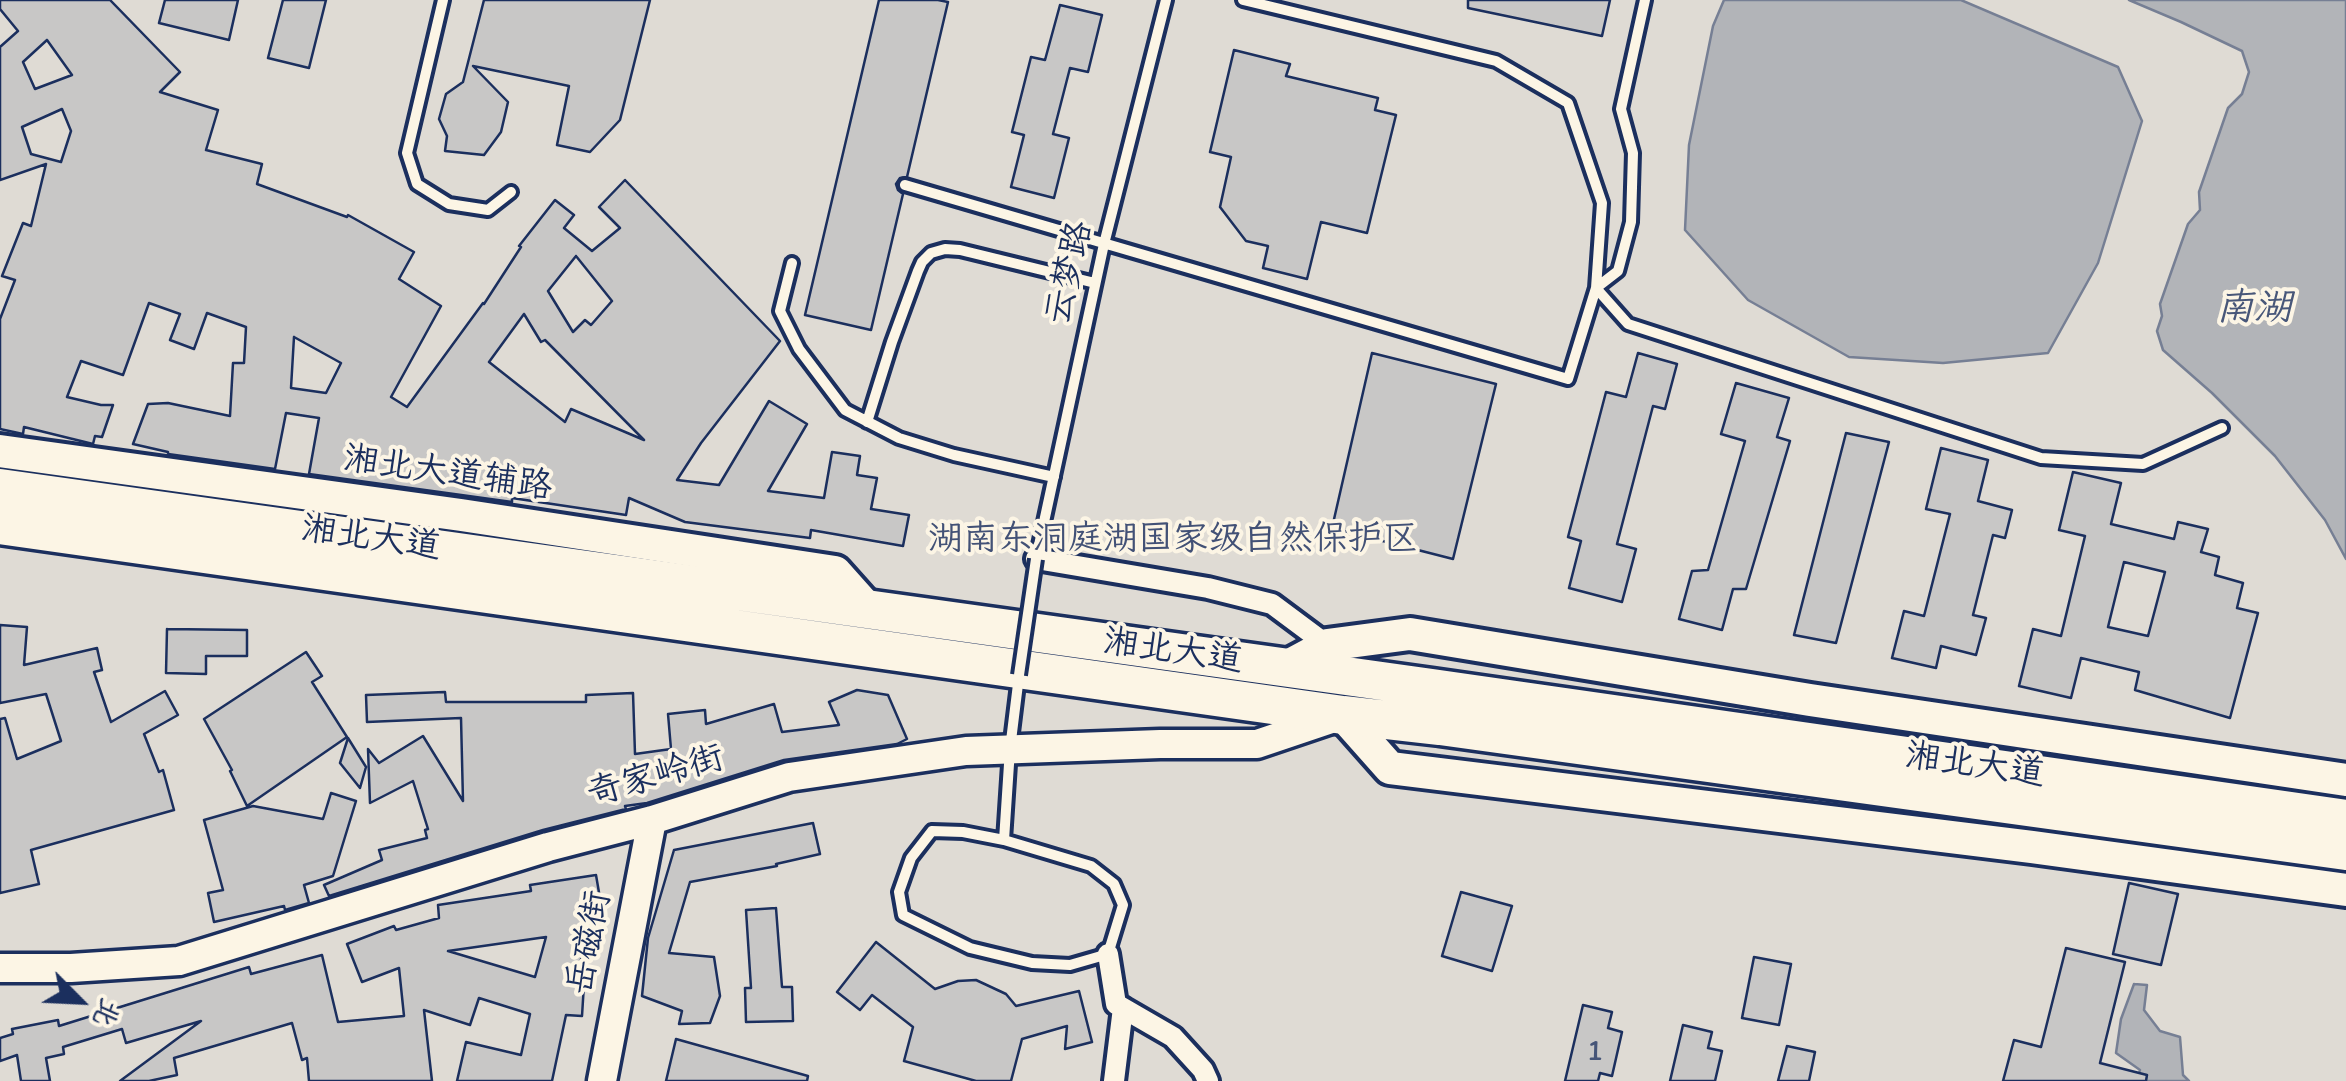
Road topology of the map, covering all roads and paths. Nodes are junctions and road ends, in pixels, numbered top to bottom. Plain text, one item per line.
1 (443, 0) edge
2 (1166, 0) edge
3 (1243, 0) edge
4 (1645, 0) edge
5 (906, 185) dead end
6 (510, 192) dead end
7 (1104, 244) junction
8 (792, 262) dead end
9 (1095, 283) junction
10 (1596, 288) junction
11 (868, 422) junction
12 (2222, 428) dead end
13 (0, 451) edge
14 (1054, 476) junction
15 (0, 488) edge
16 (6, 533) edge
17 (1036, 560) junction
18 (868, 609) junction
19 (1327, 645) junction
20 (1286, 668) junction
21 (1392, 682) junction
22 (1343, 715) junction
23 (1010, 749) junction
24 (2346, 780) edge
25 (2346, 819) edge
26 (652, 820) junction
27 (1004, 840) junction
28 (2346, 851) edge
29 (2346, 890) edge
30 (1108, 954) junction
31 (0, 968) edge
32 (1123, 1008) junction
33 (602, 1081) edge
34 (1114, 1081) edge
35 (1208, 1081) edge

1 - 6 lane
2 - 7 lane, 云梦路
3 - 10 lane
4 - 10 lane
5 - 7 lane
7 - 9 lane, 云梦路
7 - 10 lane
8 - 11 lane
9 - 11 lane
9 - 14 lane, 云梦路
10 - 12 lane
11 - 14 lane
13 - 18 main road, 湘北大道辅路
14 - 17 lane, 云梦路
15 - 18 highway, 湘北大道
16 - 22 highway, 湘北大道
17 - 19 street
17 - 23 lane, 云梦路, bridge
18 - 20 highway, 湘北大道
19 - 20 main road
19 - 21 main road
19 - 24 main road
20 - 21 highway, 湘北大道
21 - 25 highway, 湘北大道
22 - 23 street, 奇家岭街
22 - 28 highway, 湘北大道
22 - 29 main road
23 - 26 street, 奇家岭街
23 - 27 lane, 云梦路
26 - 31 street, 奇家岭街
26 - 33 street, 岳磁街
27 - 30 lane
27 - 30 lane
30 - 32 street
32 - 34 street
32 - 35 street

